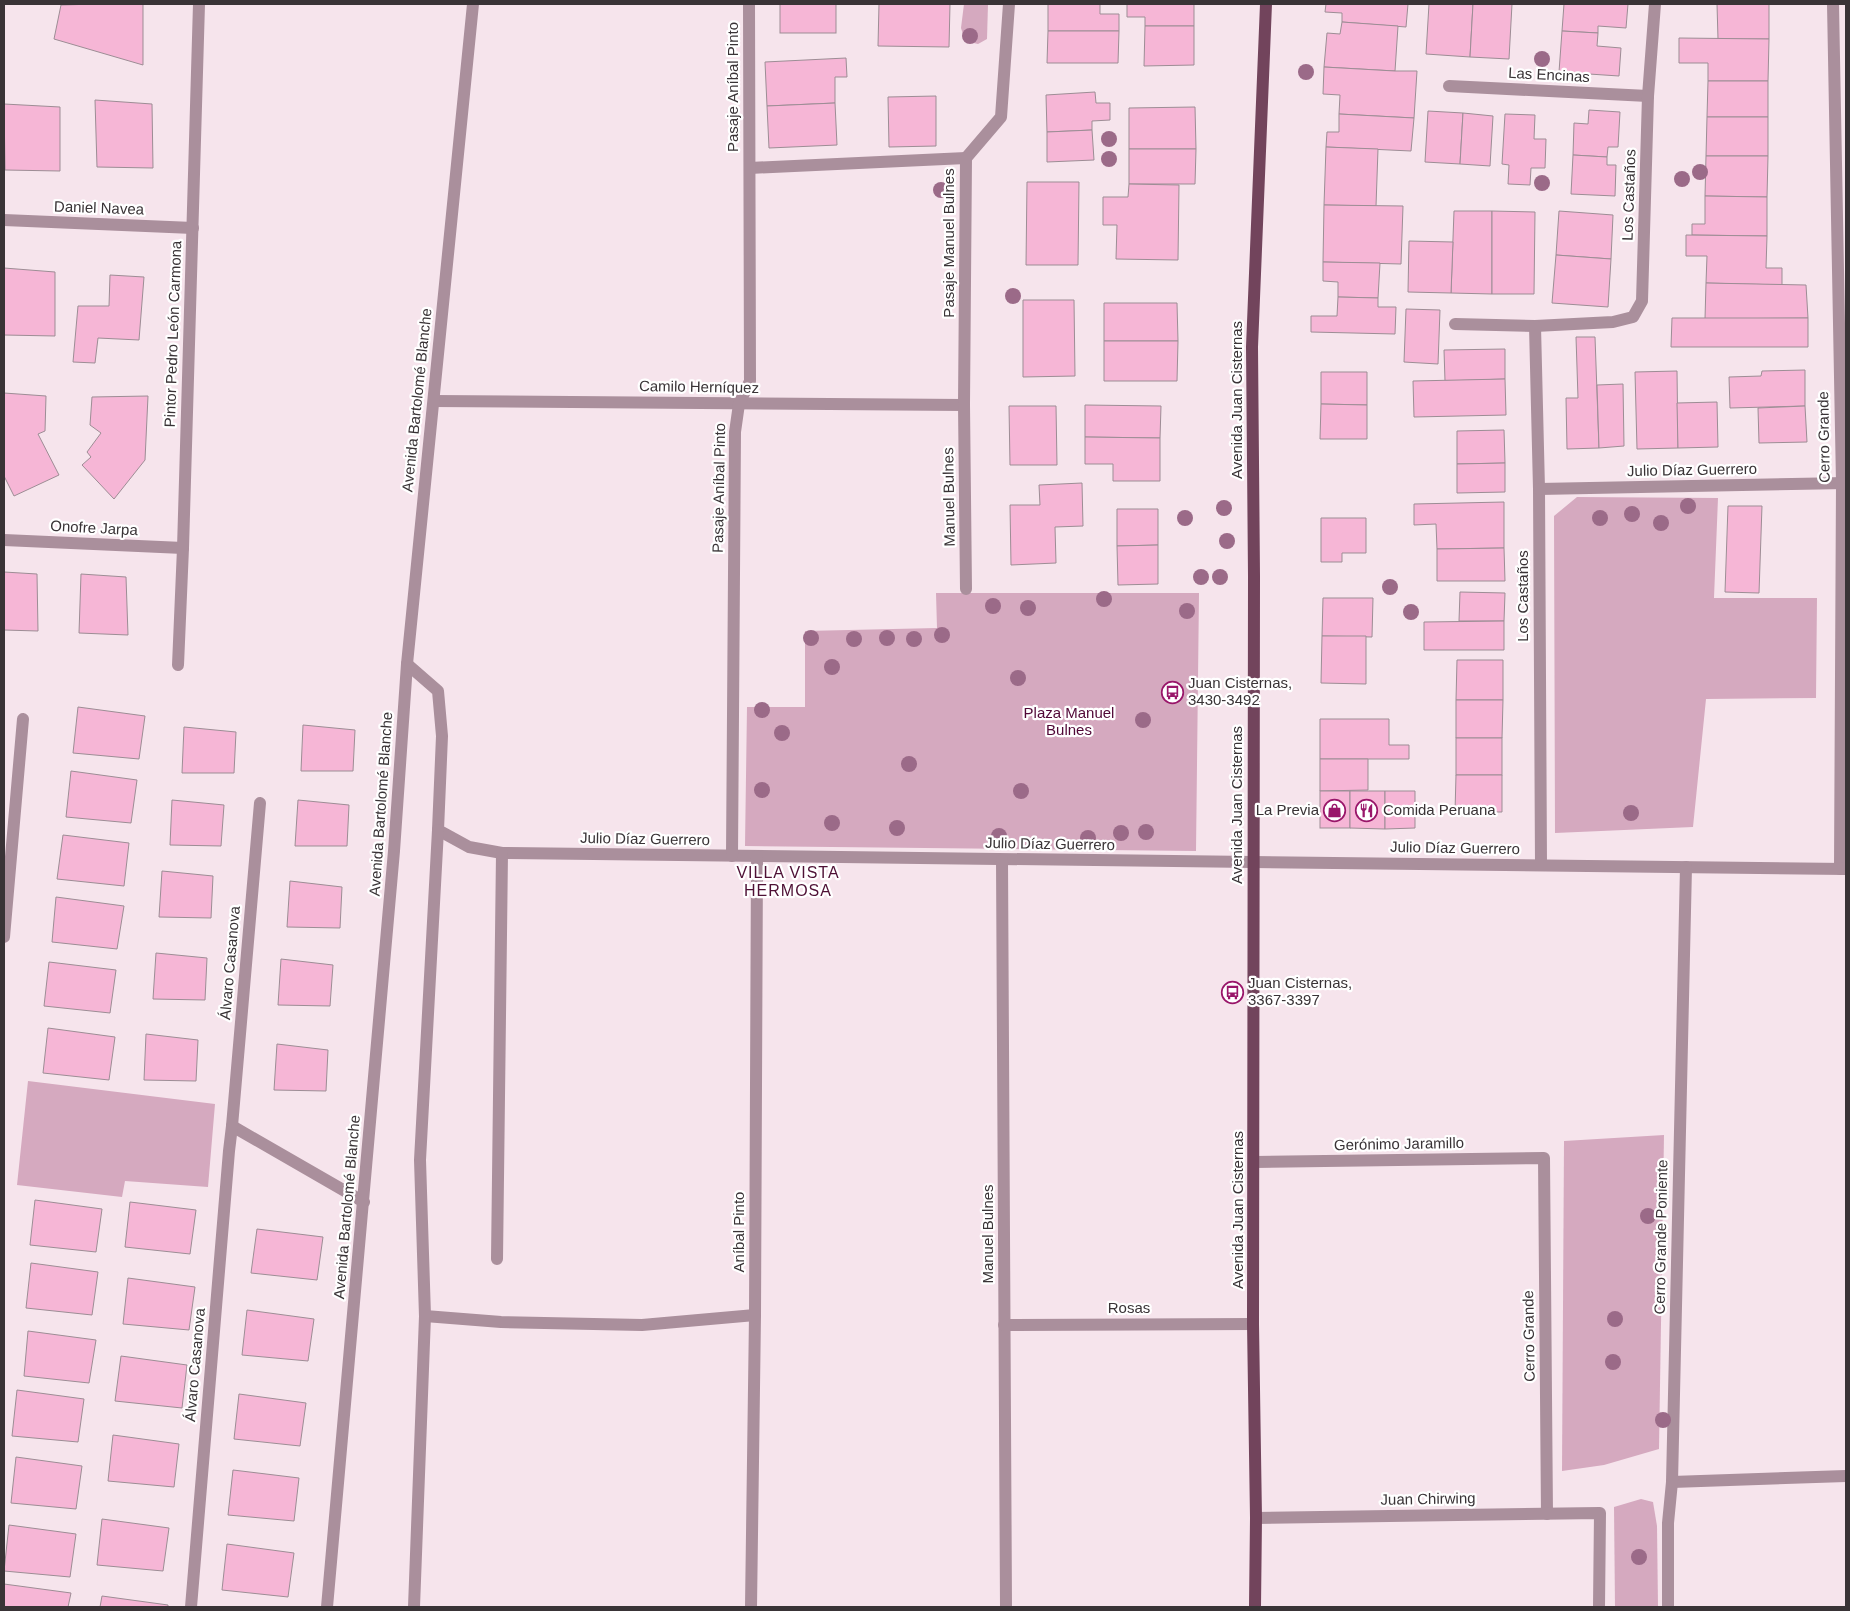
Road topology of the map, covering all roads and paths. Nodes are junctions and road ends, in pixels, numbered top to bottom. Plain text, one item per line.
1 (198, 4) edge
2 (473, 4) edge
3 (749, 4) edge
4 (1009, 4) edge
5 (1266, 4) edge
6 (1655, 4) edge
7 (1833, 4) edge
8 (1449, 86) dead end
9 (1648, 96) junction
10 (966, 158) junction
11 (750, 168) junction
12 (4, 220) edge
13 (193, 228) junction
14 (1455, 324) dead end
15 (1535, 326) junction
16 (434, 401) junction
17 (739, 404) junction
18 (964, 405) junction
19 (1844, 483) edge
20 (1539, 490) junction
21 (4, 540) edge
22 (183, 548) junction
23 (966, 589) dead end
24 (407, 664) junction
25 (178, 665) dead end
26 (23, 719) dead end
27 (260, 803) dead end
28 (438, 830) junction
29 (502, 853) junction
30 (732, 856) junction
31 (757, 856) junction
32 (1002, 860) junction
33 (1253, 862) junction
34 (1542, 866) junction
35 (1686, 868) junction
36 (1843, 869) edge
37 (4, 937) edge
38 (232, 1126) junction
39 (1544, 1158) joint
40 (1255, 1162) junction
41 (364, 1202) junction
42 (497, 1260) dead end
43 (755, 1314) junction
44 (425, 1316) junction
45 (1254, 1324) junction
46 (1004, 1325) junction
47 (1846, 1476) edge
48 (1672, 1482) junction
49 (1547, 1514) junction
50 (1256, 1518) junction
51 (191, 1607) edge
52 (327, 1607) edge
53 (414, 1607) edge
54 (752, 1607) edge
55 (1006, 1607) edge
56 (1254, 1607) edge
57 (1600, 1607) edge
58 (1668, 1607) edge

1 - 13 street, Pintor Pedro León Carmona
2 - 16 street, Avenida Bartolomé Blanche
3 - 11 street, Pasaje Aníbal Pinto
4 - 10 street, Pasaje Manuel Bulnes
5 - 33 main road, Avenida Juan Cisternas
6 - 9 street, Los Castaños
7 - 19 street, Cerro Grande
8 - 9 street, Las Encinas
9 - 15 street, Los Castaños
10 - 11 street
10 - 18 street, Pasaje Manuel Bulnes
11 - 17 street, Pasaje Aníbal Pinto
12 - 13 street, Daniel Navea
13 - 22 street, Pintor Pedro León Carmona
14 - 15 street, Los Castaños
15 - 20 street, Los Castaños
16 - 17 street, Camilo Herníquez
16 - 24 street, Avenida Bartolomé Blanche
17 - 18 street, Camilo Herníquez
17 - 30 street, Pasaje Aníbal Pinto
18 - 23 street, Manuel Bulnes
19 - 20 street, Julio Díaz Guerrero
19 - 36 street, Cerro Grande
20 - 34 street, Los Castaños
21 - 22 street, Onofre Jarpa
22 - 25 street, Pintor Pedro León Carmona
24 - 28 street
24 - 41 street, Avenida Bartolomé Blanche
26 - 37 street
27 - 38 street, Álvaro Casanova
28 - 29 street, Julio Díaz Guerrero
28 - 44 street
29 - 30 street, Julio Díaz Guerrero
29 - 42 street
30 - 31 street, Julio Díaz Guerrero
31 - 32 street, Julio Díaz Guerrero
31 - 43 street, Aníbal Pinto
32 - 33 street, Julio Díaz Guerrero
32 - 46 street, Manuel Bulnes
33 - 34 street, Julio Díaz Guerrero
33 - 40 main road, Avenida Juan Cisternas
34 - 35 street, Julio Díaz Guerrero
35 - 36 street, Julio Díaz Guerrero
35 - 48 street, Cerro Grande Poniente
38 - 41 street
38 - 51 street, Álvaro Casanova
39 - 40 street, Gerónimo Jaramillo
39 - 49 street, Cerro Grande
40 - 45 main road, Avenida Juan Cisternas
41 - 52 street, Avenida Bartolomé Blanche
43 - 44 street
43 - 54 street, Aníbal Pinto
44 - 53 street
45 - 46 street, Rosas
45 - 50 main road, Avenida Juan Cisternas
46 - 55 street, Manuel Bulnes
47 - 48 street
48 - 58 street, Cerro Grande Poniente
49 - 50 street, Juan Chirwing
49 - 57 street, Juan Chirwing
50 - 56 main road, Avenida Juan Cisternas

